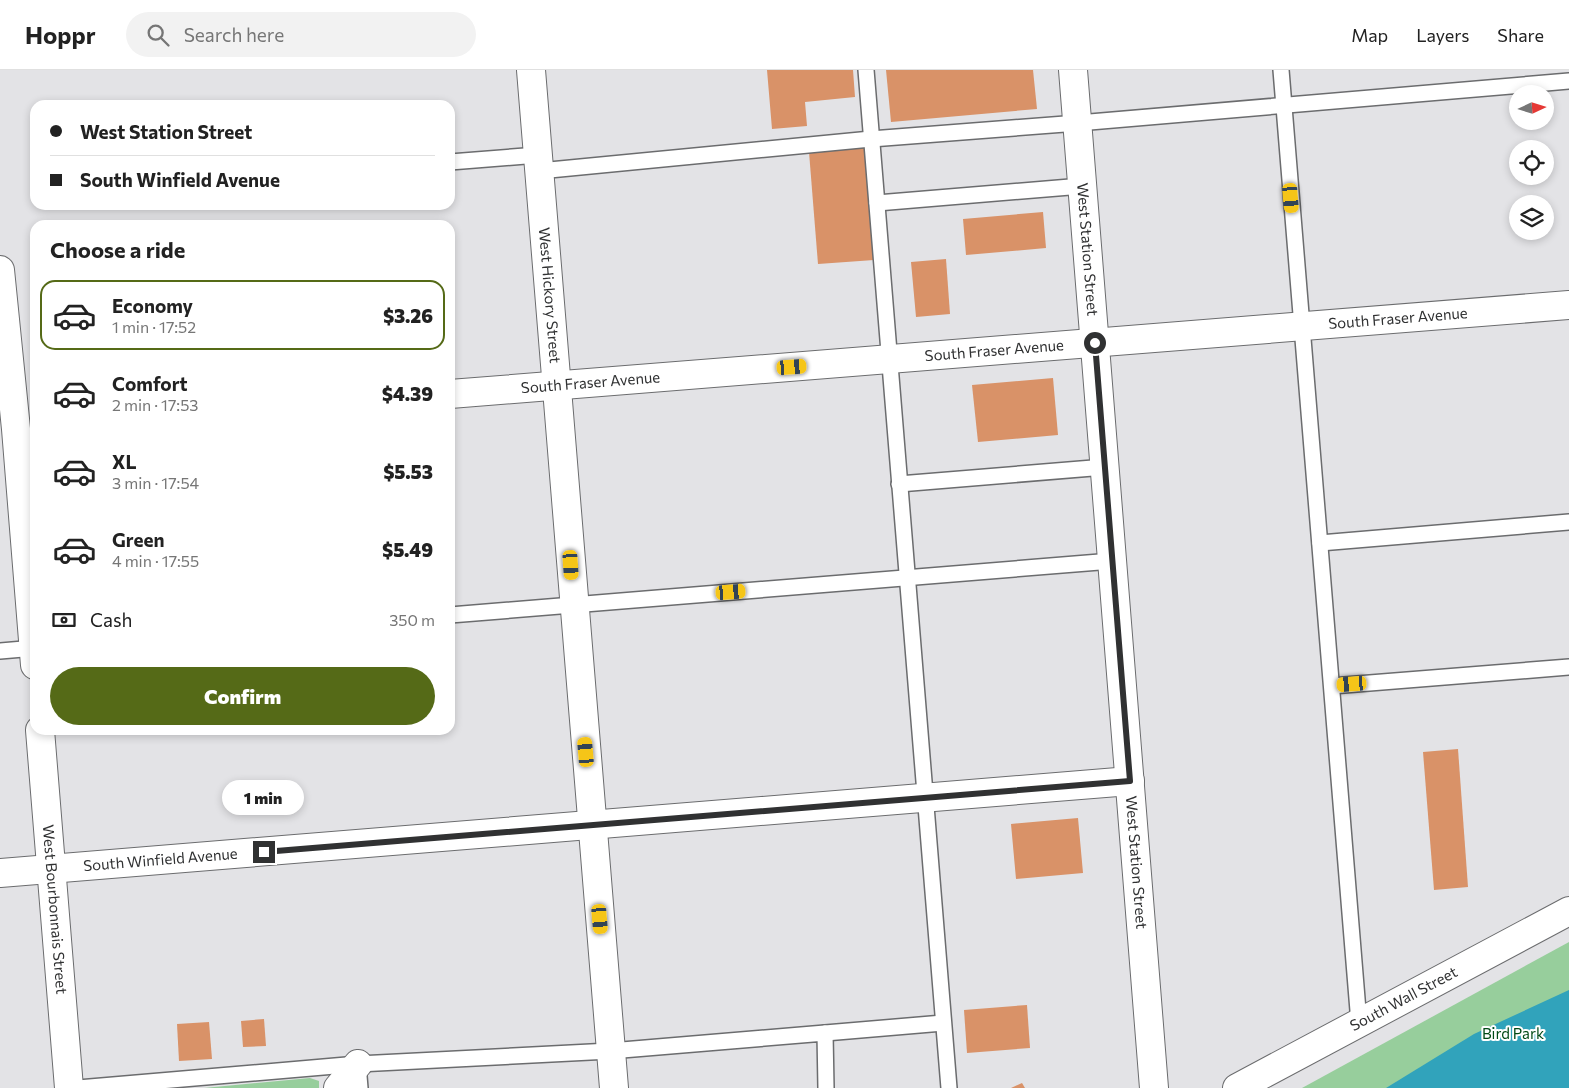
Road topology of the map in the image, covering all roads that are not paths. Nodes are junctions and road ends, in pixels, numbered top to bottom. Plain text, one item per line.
1 (531, 70) edge
2 (866, 70) edge
3 (1073, 70) edge
4 (1281, 70) edge
5 (1569, 81) edge
6 (1284, 105) junction
7 (1078, 123) junction
8 (871, 139) junction
9 (455, 162) edge
10 (539, 163) junction
11 (1082, 186) junction
12 (877, 203) junction
13 (0, 270) edge
14 (1569, 305) edge
15 (1302, 326) junction
16 (1095, 343) junction
17 (889, 359) junction
18 (557, 386) junction
19 (455, 394) edge
20 (17, 429) edge
21 (1105, 466) junction
22 (899, 484) junction
23 (1569, 522) edge
24 (1320, 543) junction
25 (1112, 561) junction
26 (907, 578) junction
27 (30, 592) edge
28 (574, 604) junction
29 (455, 614) edge
30 (0, 651) edge
31 (30, 654) edge
32 (1569, 666) edge
33 (1332, 686) junction
34 (40, 735) edge
35 (1130, 781) junction
36 (925, 798) junction
37 (592, 825) junction
38 (51, 869) junction
39 (0, 873) edge
40 (1569, 911) edge
41 (1359, 1023) junction
42 (943, 1024) junction
43 (825, 1033) junction
44 (610, 1051) junction
45 (359, 1076) edge
46 (69, 1088) edge
47 (78, 1088) edge
48 (338, 1088) edge
49 (614, 1088) edge
50 (826, 1088) edge
51 (949, 1088) edge
52 (1154, 1088) edge
53 (1237, 1088) edge

1 - 10 street, West Hickory Street
2 - 8 lane
3 - 7 street, West Station Street
4 - 6 lane
5 - 6 lane
6 - 7 lane
6 - 15 lane
7 - 8 lane
7 - 11 street, West Station Street
8 - 10 lane
8 - 12 lane
9 - 10 lane
10 - 18 street, West Hickory Street
11 - 12 lane
11 - 16 street, West Station Street
12 - 17 lane
13 - 20 street
14 - 15 street, South Fraser Avenue
15 - 16 street, South Fraser Avenue
15 - 24 lane
16 - 17 street, South Fraser Avenue
16 - 21 street, West Station Street
17 - 18 street, South Fraser Avenue
17 - 22 lane
18 - 19 street, South Fraser Avenue
18 - 28 street, West Hickory Street
20 - 27 street
21 - 22 lane
21 - 25 street, West Station Street
22 - 26 lane
23 - 24 lane
24 - 33 lane
25 - 26 lane
25 - 35 street, West Station Street
26 - 28 lane
26 - 36 lane
28 - 29 lane
28 - 37 street, West Hickory Street
30 - 31 lane
32 - 33 lane
33 - 41 lane
34 - 38 street, West Bourbonnais Street
35 - 36 street, South Winfield Avenue
35 - 52 street, West Station Street
36 - 37 street, South Winfield Avenue
36 - 42 lane
37 - 38 street, South Winfield Avenue
37 - 44 street, West Hickory Street
38 - 39 street, South Winfield Avenue
38 - 46 street, West Bourbonnais Street
40 - 41 street, South Wall Street
41 - 53 street, South Wall Street
42 - 43 lane
42 - 51 lane
43 - 44 lane
43 - 50 lane
44 - 45 lane
44 - 49 street, West Hickory Street
45 - 47 lane
45 - 48 street

